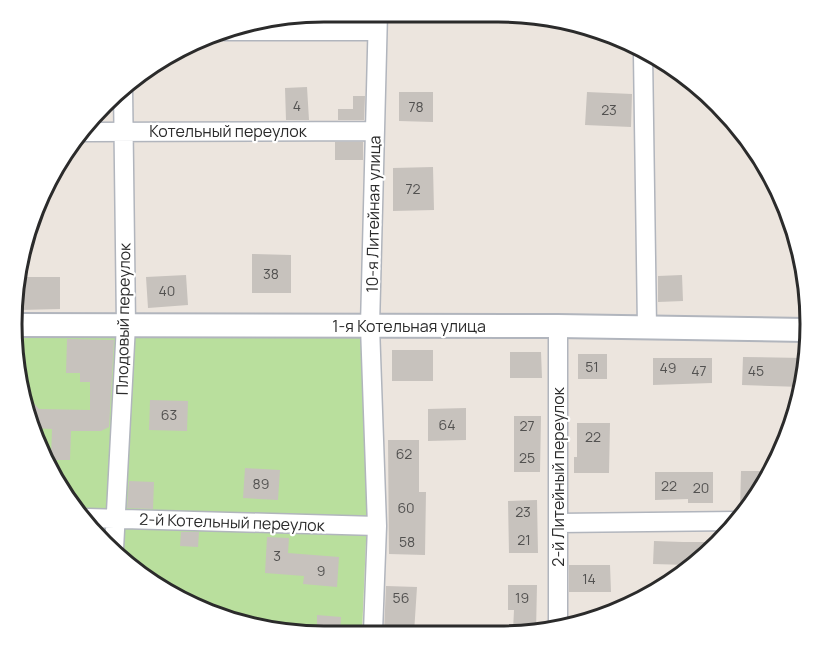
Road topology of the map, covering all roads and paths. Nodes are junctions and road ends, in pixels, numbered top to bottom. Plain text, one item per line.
1 (378, 22) edge
2 (253, 31) edge
3 (377, 32) junction
4 (643, 60) edge
5 (123, 99) edge
6 (122, 131) junction
7 (375, 131) junction
8 (92, 132) edge
9 (22, 325) edge
10 (126, 325) junction
11 (370, 326) junction
12 (558, 326) junction
13 (647, 327) junction
14 (800, 330) edge
15 (93, 518) edge
16 (116, 519) junction
17 (728, 521) edge
18 (558, 523) junction
19 (377, 526) junction
20 (115, 541) edge
21 (558, 620) edge
22 (373, 626) edge

1 - 3 street, 10-я Литейная улица
2 - 3 street
3 - 7 street, 10-я Литейная улица
4 - 13 street
5 - 6 street, Плодовый переулок
6 - 7 street, Котельный переулок
6 - 8 street, Котельный переулок
6 - 10 street, Плодовый переулок
7 - 11 street, 10-я Литейная улица
9 - 10 street, 1-я Котельная улица
10 - 11 street, 1-я Котельная улица
10 - 16 street, Плодовый переулок
11 - 12 street, 1-я Котельная улица
11 - 19 street, 10-я Литейная улица
12 - 13 street, 1-я Котельная улица
12 - 18 street, 2-й Литейный переулок
13 - 14 street, 1-я Котельная улица
15 - 16 street, 2-й Котельный переулок
16 - 19 street, 2-й Котельный переулок
16 - 20 street, Плодовый переулок
17 - 18 street
18 - 21 street, 2-й Литейный переулок
19 - 22 street, 10-я Литейная улица

